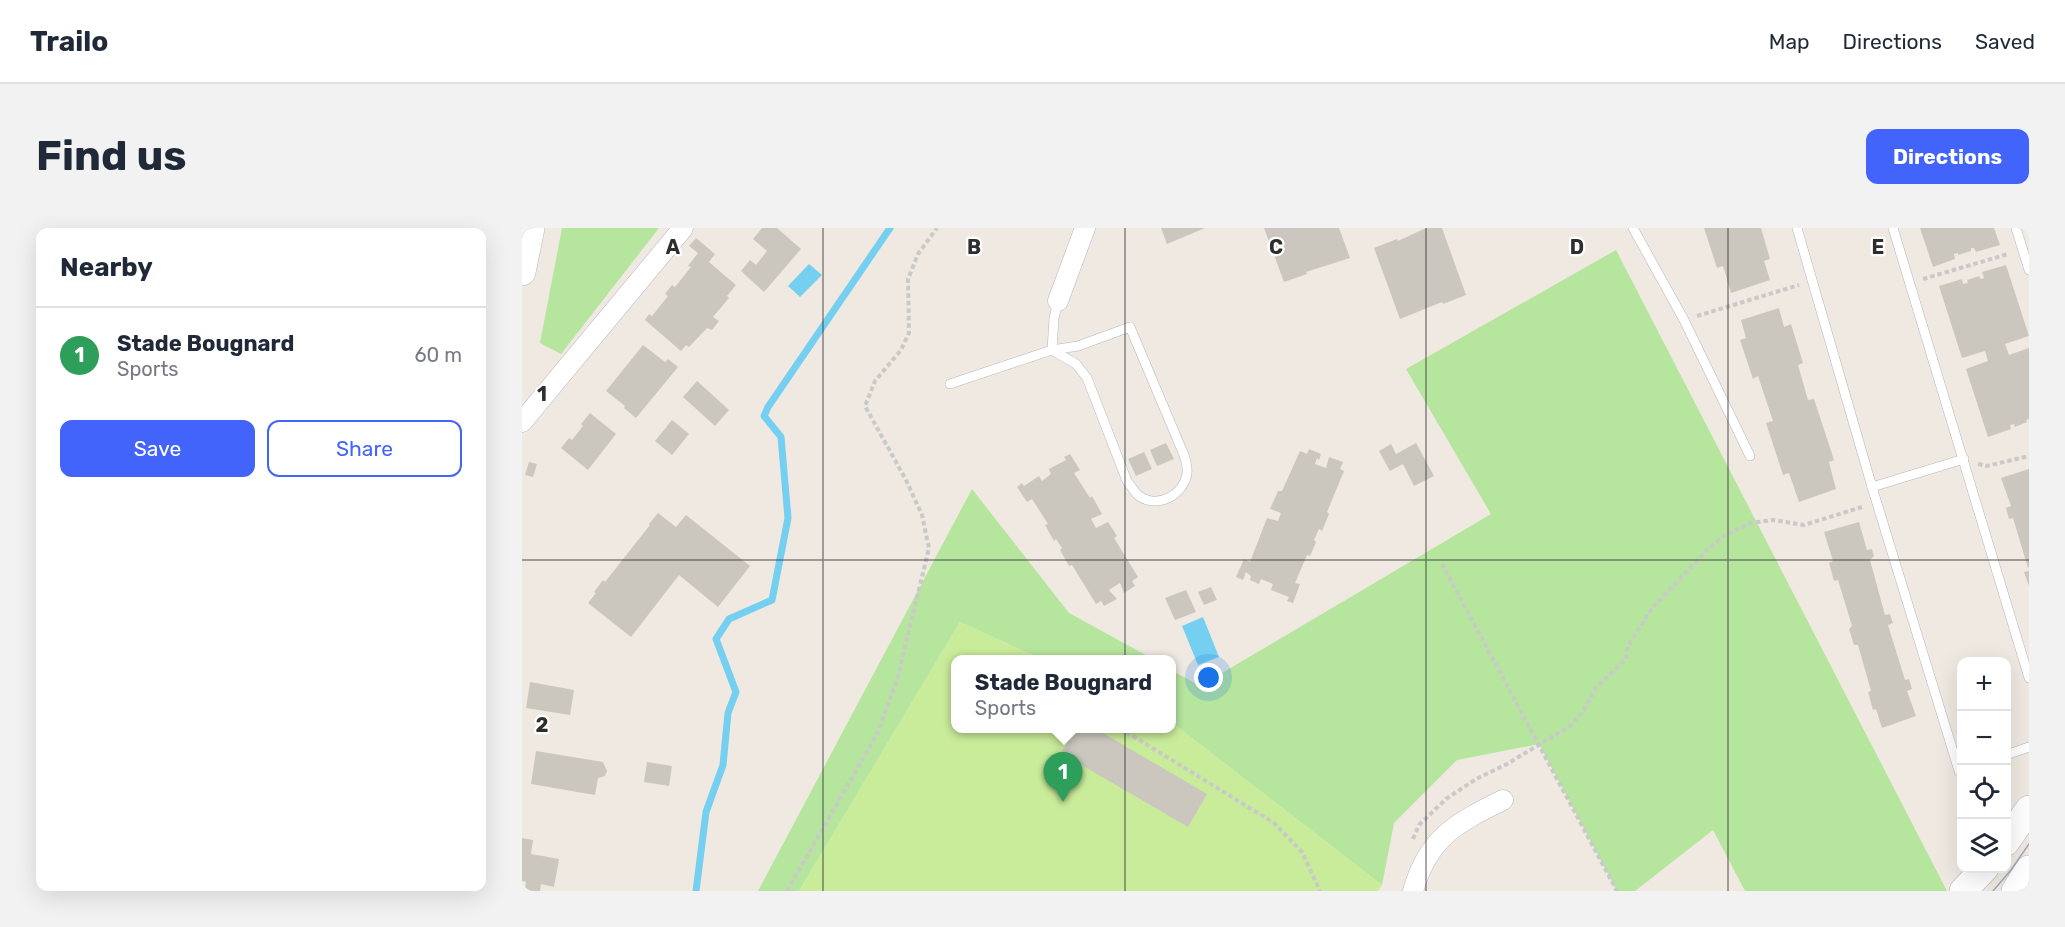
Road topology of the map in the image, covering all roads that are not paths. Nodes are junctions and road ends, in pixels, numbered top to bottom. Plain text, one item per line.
1 (531, 228) edge
2 (683, 228) edge
3 (1085, 228) edge
4 (1633, 228) edge
5 (1797, 228) edge
6 (1893, 228) edge
7 (2016, 228) edge
8 (2029, 270) edge
9 (522, 272) edge
10 (1058, 301) joint
11 (1052, 350) junction
12 (950, 384) dead end
13 (522, 422) edge
14 (1750, 456) dead end
15 (1964, 459) junction
16 (1872, 487) junction
17 (2029, 678) edge
18 (2029, 747) edge
19 (2011, 754) edge
20 (1957, 765) edge
21 (1503, 800) dead end
22 (2029, 809) edge
23 (2011, 836) edge
24 (2029, 869) edge
25 (1979, 873) edge
26 (1413, 891) edge
27 (1963, 891) edge
28 (2015, 891) edge

1 - 9 main road
2 - 13 street
3 - 10 street
4 - 14 lane
5 - 16 lane
6 - 15 lane
7 - 8 lane
10 - 11 lane
11 - 11 lane
11 - 12 lane
15 - 16 lane
15 - 17 lane
16 - 20 lane
18 - 19 lane
21 - 26 street
22 - 23 main road
24 - 28 main road
25 - 27 main road

